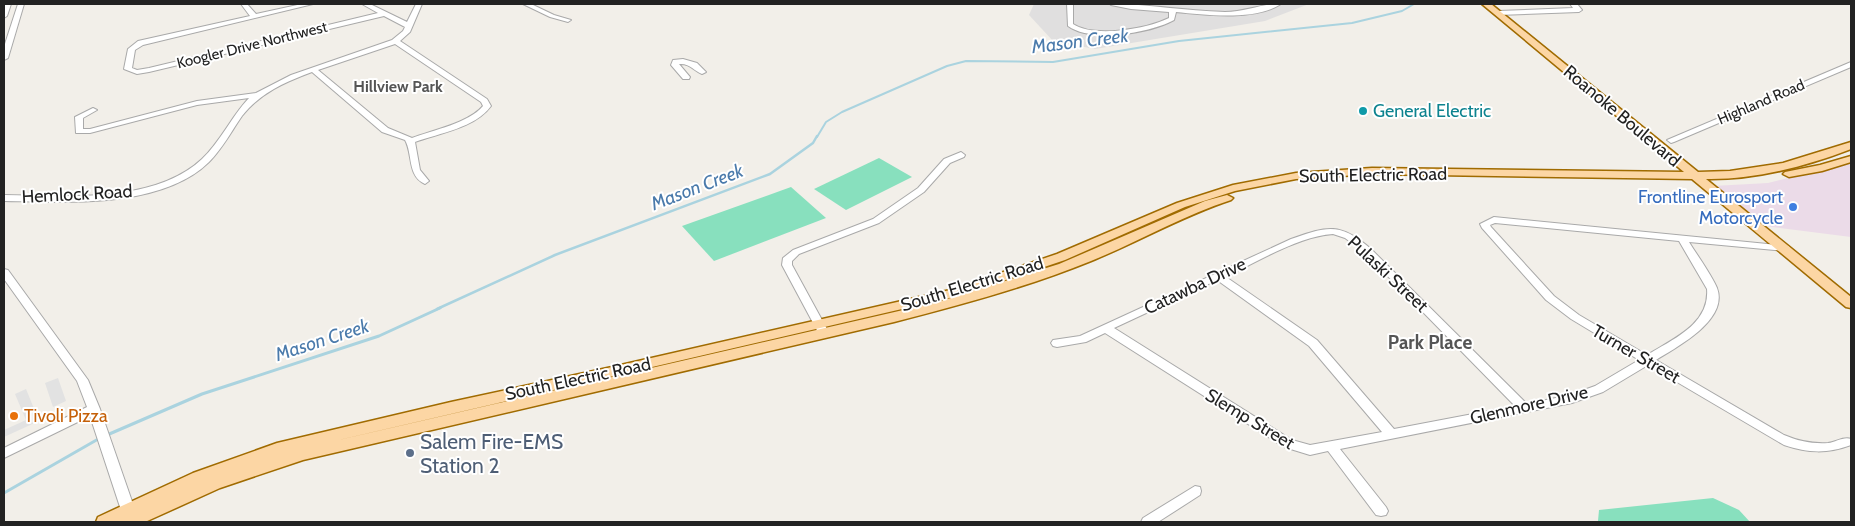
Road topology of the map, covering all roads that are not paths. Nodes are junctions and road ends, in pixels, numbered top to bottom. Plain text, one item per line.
1 (8, 4) edge
2 (21, 4) edge
3 (244, 4) edge
4 (310, 4) edge
5 (365, 4) edge
6 (419, 4) edge
7 (526, 4) edge
8 (1070, 4) edge
9 (1113, 4) edge
10 (1278, 4) edge
11 (1486, 4) edge
12 (1573, 4) edge
13 (1173, 10) junction
14 (1498, 13) junction
15 (384, 14) junction
16 (4, 16) edge
17 (254, 17) junction
18 (568, 20) dead end
19 (409, 26) junction
20 (395, 42) junction
21 (4, 58) edge
22 (1850, 66) edge
23 (314, 70) junction
24 (702, 72) dead end
25 (686, 77) dead end
26 (258, 95) junction
27 (93, 110) dead end
28 (1671, 140) dead end
29 (411, 141) junction
30 (1851, 145) edge
31 (961, 155) dead end
32 (1851, 159) edge
33 (1699, 180) junction
34 (424, 181) dead end
35 (4, 198) edge
36 (1334, 231) joint
37 (1682, 238) junction
38 (1785, 248) junction
39 (4, 272) edge
40 (1218, 276) junction
41 (1851, 304) edge
42 (1106, 328) junction
43 (822, 329) junction
44 (1056, 343) dead end
45 (1646, 360) junction
46 (1524, 408) junction
47 (96, 414) junction
48 (1391, 434) junction
49 (1847, 442) dead end
50 (1331, 446) junction
51 (4, 453) edge
52 (1195, 490) dead end
53 (1381, 511) dead end
54 (131, 519) edge
55 (104, 522) edge
56 (1148, 522) edge

1 - 16 street
2 - 21 street
3 - 17 street
4 - 17 street
5 - 15 street
6 - 19 street
7 - 18 street
8 - 13 street
9 - 13 street
10 - 13 street
11 - 14 main road, Roanoke Boulevard
12 - 14 street
14 - 33 main road, Roanoke Boulevard
15 - 17 street, Koogler Drive Northwest
15 - 19 street
19 - 20 street
20 - 23 street, Hemlock Road
20 - 29 street
22 - 28 street, Highland Road
23 - 26 street, Hemlock Road
23 - 29 street
24 - 25 street
26 - 27 street
26 - 35 street, Hemlock Road
29 - 34 street
30 - 33 main road, South Electric Road
31 - 43 street
32 - 33 main road, South Electric Road
33 - 38 main road, Roanoke Boulevard
33 - 43 main road, South Electric Road
36 - 40 street, Catawba Drive
36 - 46 street, Pulaski Street
37 - 38 street
37 - 45 street, Glenmore Drive
37 - 45 street, Turner Street
38 - 41 main road, Roanoke Boulevard
39 - 47 street
40 - 42 street, Catawba Drive
40 - 48 street
42 - 44 street, Catawba Drive
42 - 50 street, Slemp Street
43 - 54 main road, South Electric Road
45 - 46 street, Glenmore Drive
45 - 49 street, Turner Street
46 - 48 street, Glenmore Drive
47 - 51 street
47 - 54 street
48 - 50 street, Glenmore Drive
50 - 53 street
52 - 56 street
54 - 55 main road, South Electric Road

